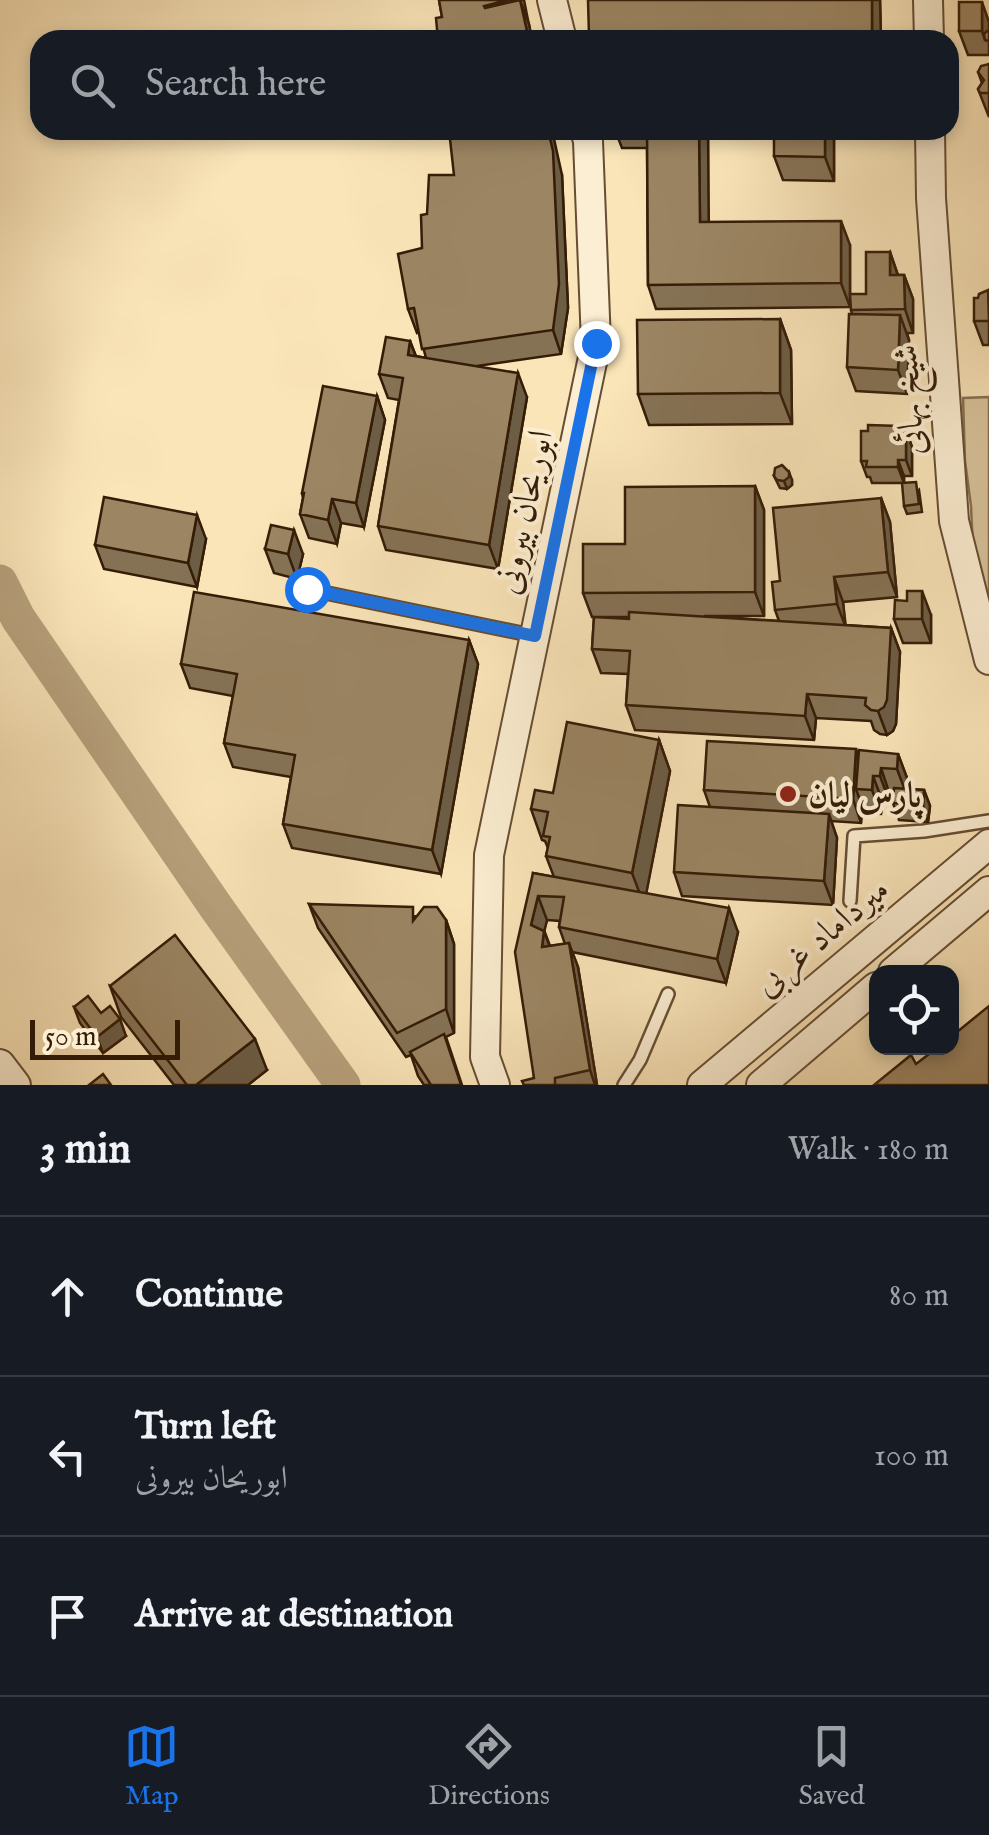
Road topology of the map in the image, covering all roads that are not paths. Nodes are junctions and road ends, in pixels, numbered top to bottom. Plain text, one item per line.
1 (552, 0) edge
2 (928, 0) edge
3 (560, 30) edge
4 (929, 30) edge
5 (588, 140) edge
6 (930, 140) edge
7 (307, 589) dead end
8 (535, 636) junction
9 (989, 660) edge
10 (989, 821) edge
11 (989, 844) edge
12 (989, 891) edge
13 (850, 901) dead end
14 (901, 965) edge
15 (869, 993) edge
16 (668, 994) dead end
17 (0, 1064) edge
18 (16, 1085) edge
19 (495, 1085) edge
20 (624, 1085) edge
21 (702, 1085) edge
22 (761, 1085) edge

1 - 3 street
2 - 4 street
5 - 8 street, ابوریحان بیرونی
6 - 9 street, شیخ بهائی
7 - 8 lane
8 - 19 street, ابوریحان بیرونی
10 - 13 lane
11 - 21 street, میرداماد غربی
12 - 14 street
15 - 22 street
16 - 20 lane
17 - 18 street

